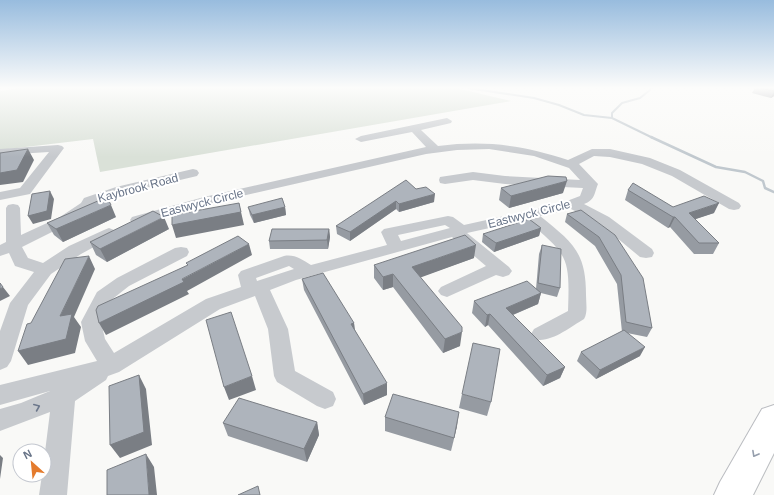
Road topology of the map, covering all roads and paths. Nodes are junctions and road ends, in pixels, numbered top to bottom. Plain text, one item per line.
1 (447, 121) dead end
2 (414, 128) junction
3 (360, 139) dead end
4 (527, 139) dead end
5 (435, 150) junction
6 (514, 150) junction
7 (0, 152) edge
8 (569, 164) junction
9 (193, 173) dead end
10 (445, 180) dead end
11 (591, 184) junction
12 (0, 196) edge
13 (572, 204) junction
14 (734, 206) dead end
15 (13, 208) dead end
16 (529, 215) junction
17 (459, 231) junction
18 (7, 248) edge
19 (181, 252) dead end
20 (646, 253) dead end
21 (45, 270) junction
22 (256, 288) junction
23 (447, 292) dead end
24 (541, 334) dead end
25 (0, 361) edge
26 (111, 366) junction
27 (64, 387) junction
28 (0, 395) edge
29 (325, 399) dead end
30 (0, 420) edge
31 (774, 420) edge
32 (54, 495) edge
33 (733, 495) edge

1 - 2 street
2 - 3 street
2 - 5 street
4 - 6 street
5 - 6 street, Eastwyck Circle
5 - 21 street, Eastwyck Circle
6 - 8 street, Eastwyck Circle
7 - 12 street
8 - 11 street, Eastwyck Circle
8 - 14 street
9 - 18 street, Kaybrook Road
10 - 11 street
11 - 13 street, Eastwyck Circle
13 - 16 street, Eastwyck Circle
13 - 20 street
15 - 18 street
16 - 17 street, Eastwyck Circle
16 - 24 street
17 - 22 street, Eastwyck Circle
17 - 23 street
18 - 21 street
19 - 26 street
21 - 25 street, Eastwyck Circle
22 - 26 street
22 - 29 street
26 - 27 street
27 - 28 street
30 -> 27 street
27 - 32 street
31 -> 33 highway

